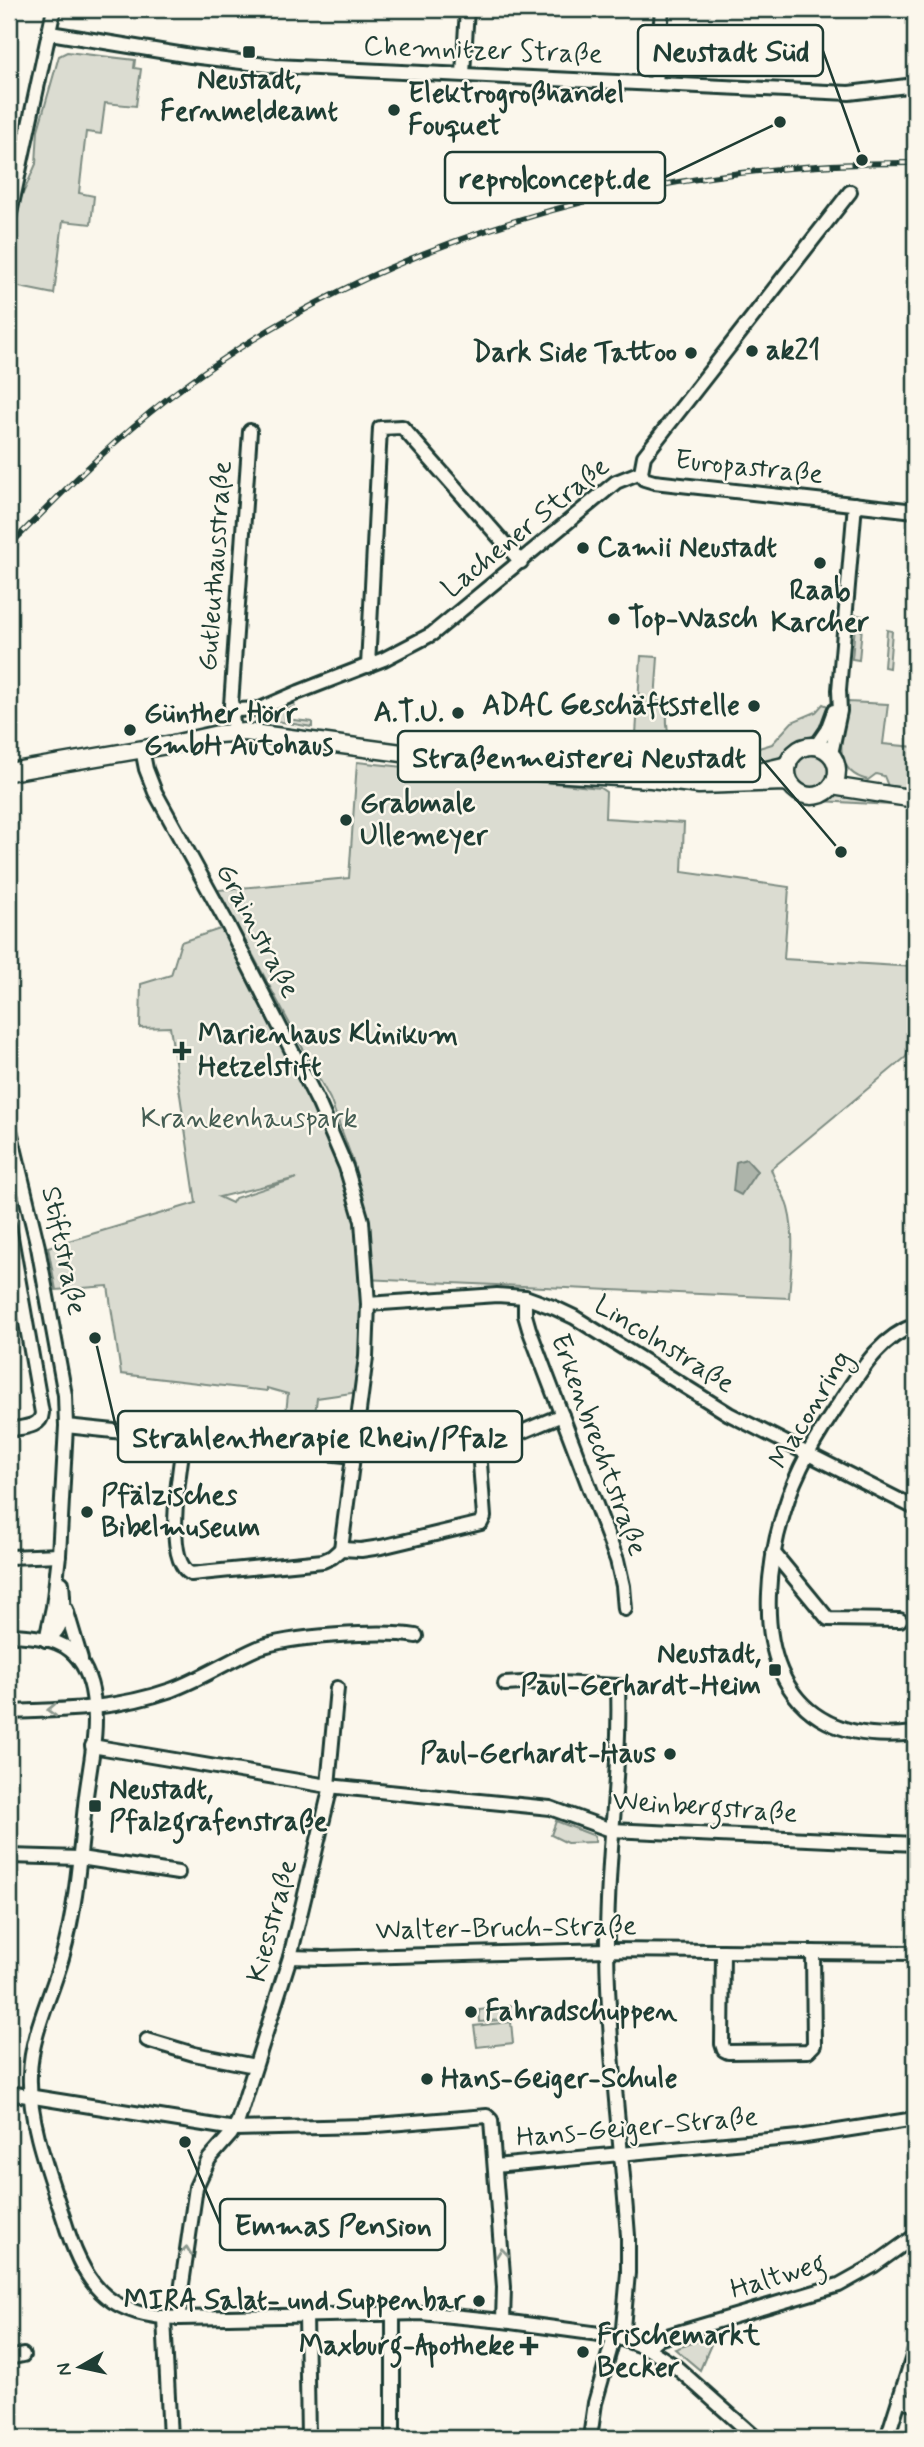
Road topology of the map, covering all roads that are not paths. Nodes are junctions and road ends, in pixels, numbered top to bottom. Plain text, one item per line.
1 (54, 9) edge
2 (467, 9) edge
3 (662, 9) edge
4 (50, 33) junction
5 (463, 74) junction
6 (656, 83) junction
7 (915, 85) edge
8 (850, 192) dead end
9 (9, 219) edge
10 (250, 431) dead end
11 (641, 472) junction
12 (855, 504) junction
13 (915, 511) edge
14 (521, 562) junction
15 (368, 666) junction
16 (231, 705) junction
17 (260, 709) junction
18 (229, 733) junction
19 (254, 733) junction
20 (142, 749) junction
21 (824, 750) junction
22 (788, 765) junction
23 (9, 772) edge
24 (650, 779) junction
25 (834, 780) junction
26 (790, 783) junction
27 (915, 799) edge
28 (9, 1126) edge
29 (9, 1226) edge
30 (525, 1297) junction
31 (368, 1304) junction
32 (915, 1325) edge
33 (562, 1415) junction
34 (66, 1426) junction
35 (9, 1430) edge
36 (184, 1438) junction
37 (807, 1455) junction
38 (354, 1457) junction
39 (915, 1508) edge
40 (341, 1549) junction
41 (773, 1552) junction
42 (59, 1555) junction
43 (9, 1557) edge
44 (64, 1602) junction
45 (625, 1609) dead end
46 (900, 1620) dead end
47 (9, 1635) edge
48 (416, 1636) dead end
49 (46, 1640) junction
50 (83, 1666) junction
51 (505, 1685) dead end
52 (337, 1688) dead end
53 (94, 1709) junction
54 (9, 1712) edge
55 (915, 1733) edge
56 (92, 1746) junction
57 (329, 1786) junction
58 (611, 1830) junction
59 (915, 1844) edge
60 (9, 1856) edge
61 (80, 1858) junction
62 (178, 1873) dead end
63 (607, 1950) junction
64 (723, 1951) junction
65 (813, 1952) junction
66 (915, 1953) edge
67 (290, 1957) junction
68 (147, 2040) dead end
69 (255, 2066) junction
70 (9, 2093) edge
71 (31, 2095) junction
72 (915, 2119) edge
73 (234, 2129) junction
74 (622, 2154) junction
75 (495, 2166) junction
76 (915, 2236) edge
77 (393, 2312) junction
78 (306, 2315) junction
79 (164, 2318) junction
80 (180, 2319) junction
81 (503, 2321) junction
82 (618, 2337) junction
83 (647, 2348) junction
84 (915, 2350) edge
85 (23, 2355) dead end
86 (9, 2358) edge
87 (899, 2399) junction
88 (915, 2404) edge
89 (170, 2438) edge
90 (308, 2438) edge
91 (393, 2438) edge
92 (590, 2438) edge
93 (756, 2438) edge
94 (887, 2438) edge

1 - 4 street
2 - 5 street
3 - 6 street
4 - 5 street, Chemnitzer Straße
4 - 9 street
5 - 6 street, Chemnitzer Straße
6 - 7 street, Chemnitzer Straße
8 - 11 street, Lachener Straße
10 - 16 street, Gutleuthausstraße
11 - 12 street, Europastraße
11 - 14 street, Lachener Straße
12 - 13 street, Europastraße
12 - 21 street, Europastraße
14 - 15 street, Lachener Straße
14 - 15 street
15 - 17 street, Lachener Straße
16 - 17 street
16 - 18 street, Gutleuthausstraße
17 - 19 street
18 - 19 main road
18 - 20 main road
19 - 24 main road
20 - 23 main road
20 - 31 street, Grainstraße
21 - 22 main road
21 - 25 main road
22 - 24 main road
22 - 26 main road
24 - 26 main road
25 - 26 main road
25 - 27 main road
28 - 34 street, Stiftstraße
29 - 35 street
30 - 31 street, Lincolnstraße
30 - 33 street, Erkenbrechtstraße
30 - 37 street, Lincolnstraße
31 - 38 street, Grainstraße
32 - 37 street, Maconring
33 - 40 street
33 - 45 street, Erkenbrechtstraße
34 - 36 street
34 - 42 street, Stiftstraße
36 - 38 street
36 - 40 street
37 - 39 street, Lincolnstraße
37 - 41 street, Maconring
38 - 40 street, Grainstraße
41 - 46 street
41 - 55 street, Maconring
42 - 43 street
42 - 44 street, Stiftstraße
42 - 49 street, Stiftstraße
44 - 49 street, Stiftstraße
44 - 50 street, Stiftstraße
47 - 49 street
48 - 53 street
49 - 50 street
50 - 53 street, Stiftstraße
51 - 58 street
52 - 57 street
53 -> 54 street
53 - 56 street, Stiftstraße
56 - 57 street, Weinbergstraße
56 - 61 street, Stiftstraße
57 - 58 street, Weinbergstraße
57 - 67 street, Kiesstraße
58 - 59 street, Weinbergstraße
58 - 63 street
60 - 61 street
61 - 62 street
61 - 71 street, Stiftstraße
63 - 64 street, Walter-Bruch-Straße
63 - 67 street, Walter-Bruch-Straße
63 - 74 street
64 - 65 street, Walter-Bruch-Straße
64 - 65 street
65 - 66 street, Walter-Bruch-Straße
67 - 69 street, Kiesstraße
68 - 69 street
69 - 73 street, Kiesstraße
70 - 71 street, Hans-Geiger-Straße
71 - 73 street, Hans-Geiger-Straße
71 - 79 street, Stiftstraße
72 - 74 street, Hans-Geiger-Straße
73 - 75 street, Hans-Geiger-Straße
80 -> 73 street, Kiesstraße
74 - 75 street, Hans-Geiger-Straße
74 - 82 street
81 -> 75 street
76 - 83 street, Haltweg
77 - 78 street, Stiftstraße
77 - 81 street, Stiftstraße
77 - 91 street
78 - 80 street, Stiftstraße
78 - 90 street
79 - 80 street, Stiftstraße
79 - 89 street
81 - 82 street, Stiftstraße
82 - 83 street, Stiftstraße
82 - 92 street
83 - 93 street, Stiftstraße
84 - 87 street
85 - 86 street
87 - 88 street
87 - 94 street

